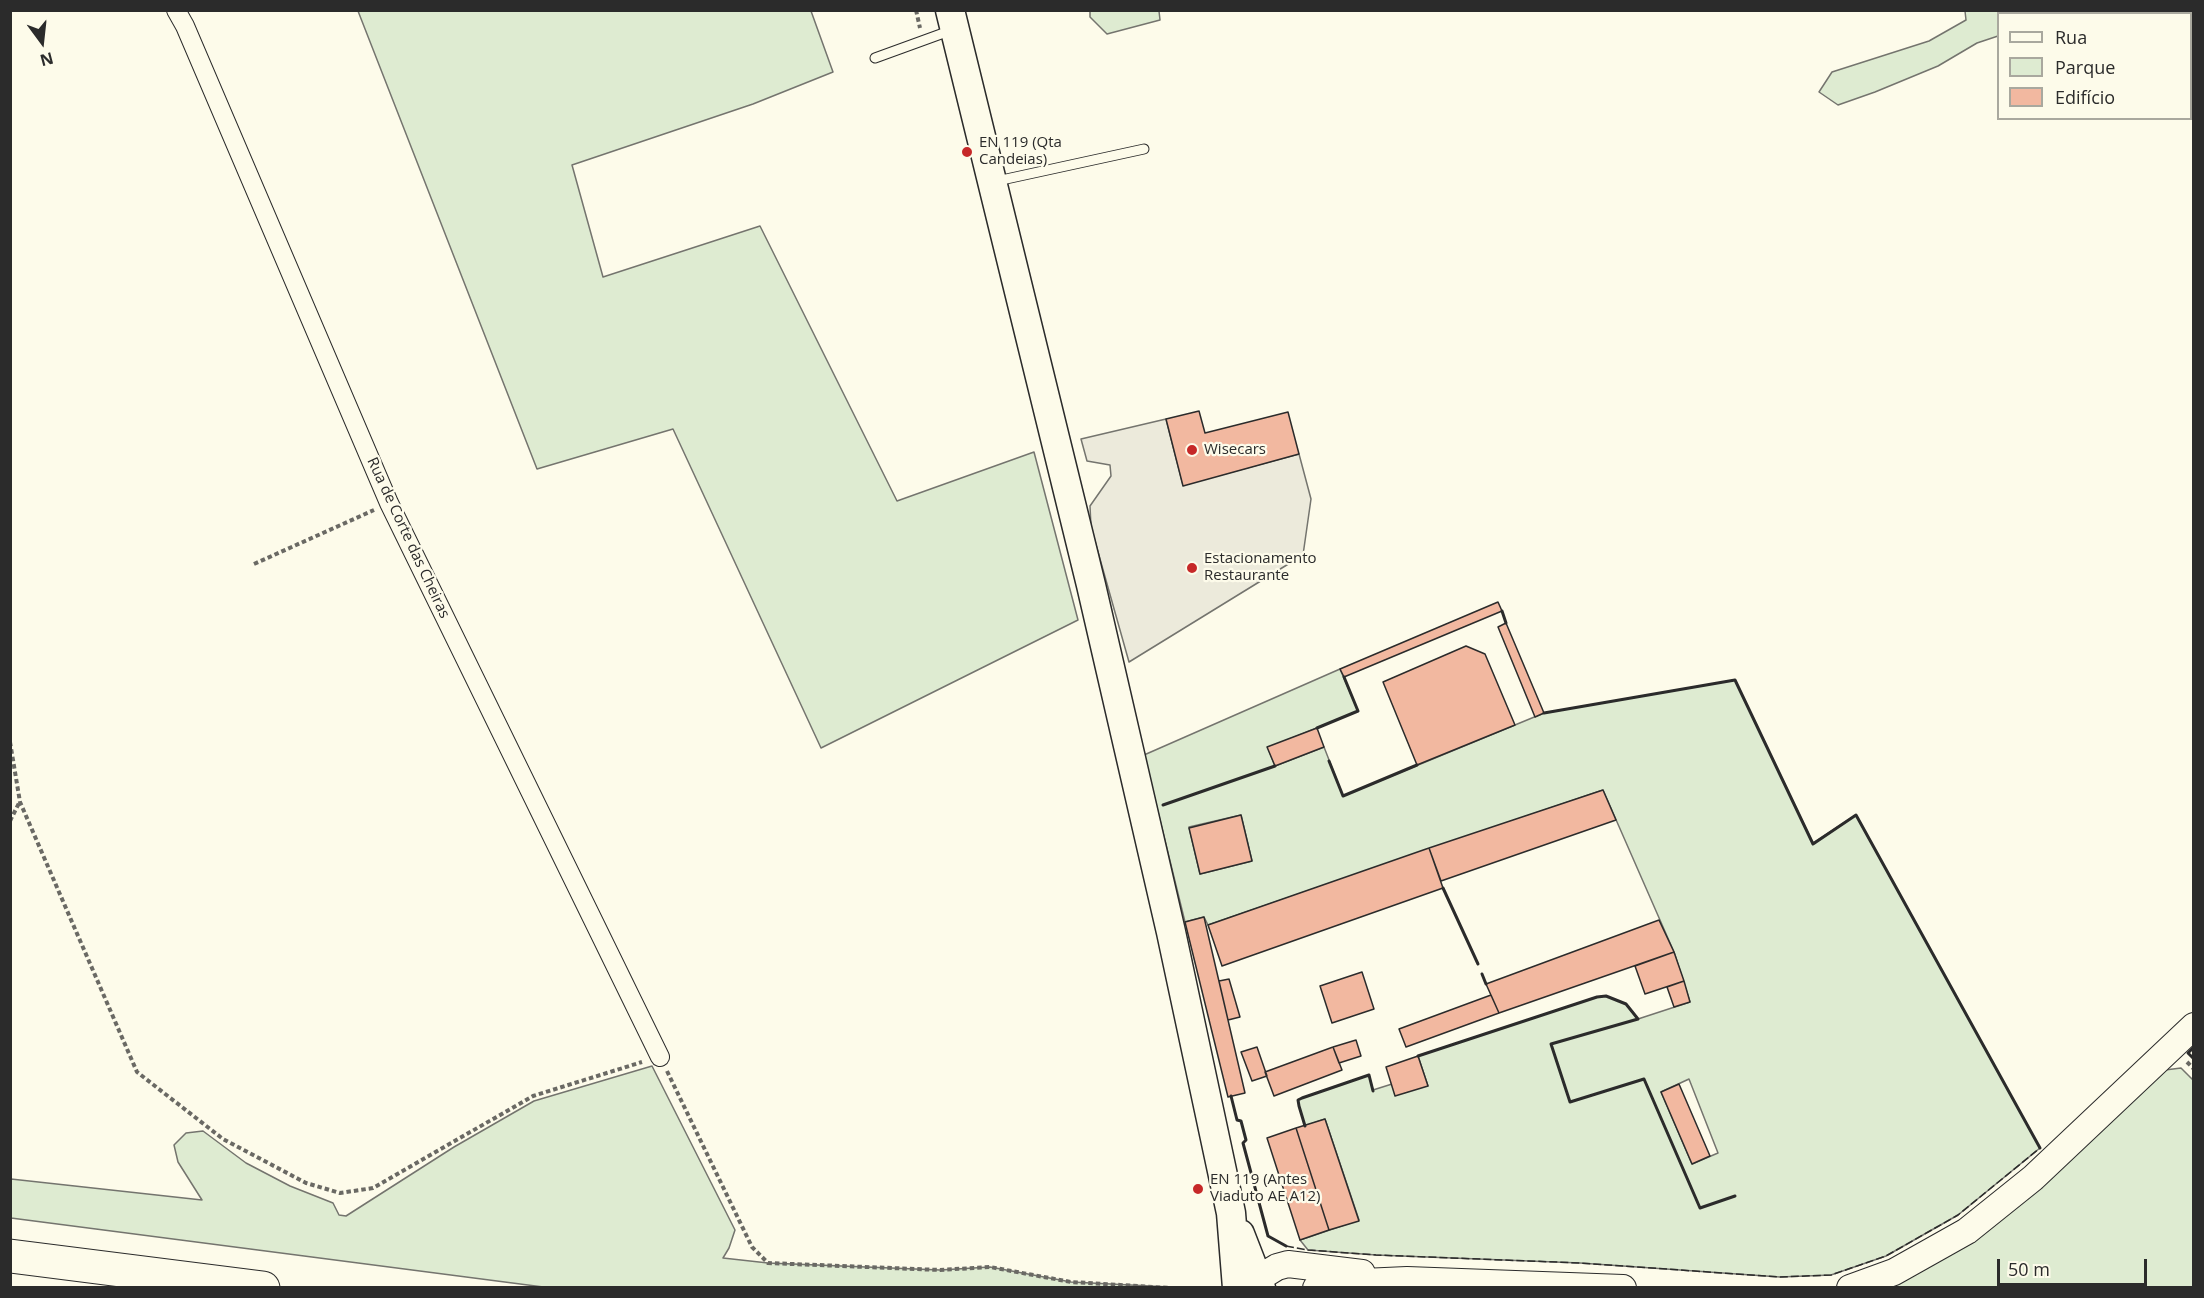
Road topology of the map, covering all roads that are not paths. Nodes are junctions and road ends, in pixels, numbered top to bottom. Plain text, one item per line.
1 (176, 10) edge
2 (952, 20) edge
3 (875, 58) dead end
4 (1144, 149) dead end
5 (991, 182) junction
6 (2193, 1026) edge
7 (660, 1057) road end
8 (10, 1256) edge
9 (1407, 1280) junction
10 (1255, 1285) edge
11 (263, 1287) edge
12 (1321, 1287) edge
13 (1623, 1287) edge
14 (1850, 1287) edge

1 - 7 street, Rua de Corte das Cheiras
2 - 3 lane
2 - 5 main road
4 - 5 lane
5 - 10 main road
6 - 14 main road
8 - 11 highway
9 - 10 main road
9 - 12 main road
9 - 13 main road

